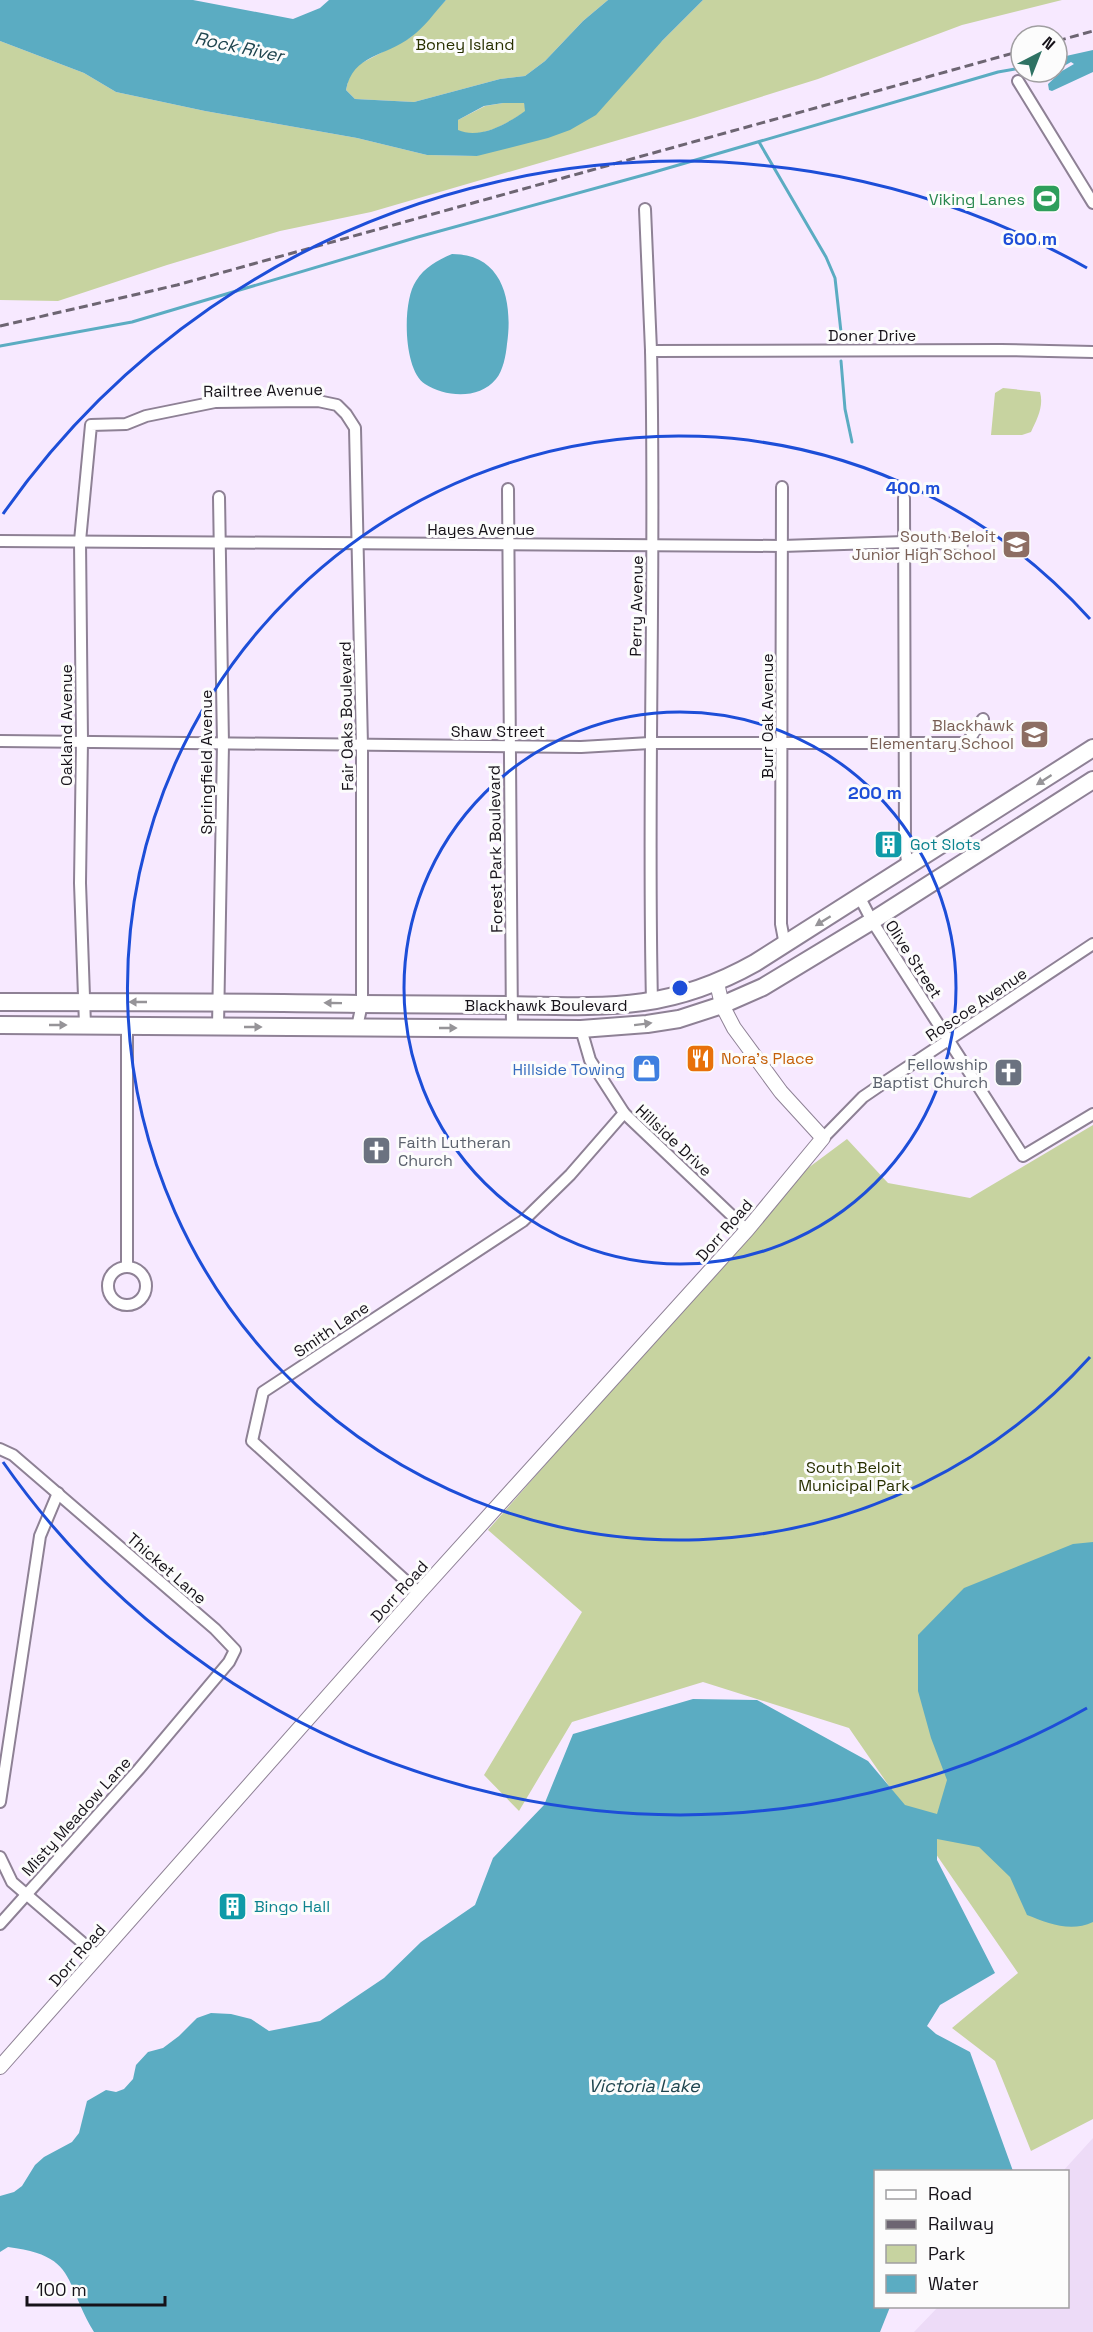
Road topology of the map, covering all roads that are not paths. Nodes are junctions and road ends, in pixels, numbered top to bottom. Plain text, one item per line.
1 (1020, 84) edge
2 (1093, 203) edge
3 (645, 209) dead end
4 (651, 351) junction
5 (1093, 352) edge
6 (91, 425) joint
7 (355, 428) joint
8 (782, 487) dead end
9 (508, 489) dead end
10 (219, 497) dead end
11 (904, 498) dead end
12 (0, 541) edge
13 (80, 541) junction
14 (219, 541) junction
15 (905, 542) junction
16 (358, 544) junction
17 (510, 544) junction
18 (962, 544) dead end
19 (652, 545) junction
20 (782, 546) junction
21 (983, 719) dead end
22 (0, 741) edge
23 (82, 741) junction
24 (650, 742) junction
25 (782, 742) junction
26 (905, 743) junction
27 (223, 744) junction
28 (362, 745) junction
29 (509, 746) junction
30 (1093, 748) edge
31 (1093, 780) edge
32 (908, 868) junction
33 (860, 898) junction
34 (872, 921) junction
35 (1093, 944) edge
36 (785, 945) junction
37 (717, 983) junction
38 (0, 1002) edge
39 (84, 1002) junction
40 (219, 1002) junction
41 (652, 1002) junction
42 (362, 1004) junction
43 (512, 1005) junction
44 (722, 1005) junction
45 (0, 1025) edge
46 (85, 1025) junction
47 (127, 1026) junction
48 (218, 1027) junction
49 (357, 1027) junction
50 (512, 1028) junction
51 (581, 1029) junction
52 (949, 1040) junction
53 (624, 1113) junction
54 (1093, 1114) edge
55 (823, 1138) junction
56 (747, 1230) junction
57 (127, 1267) dead end
58 (0, 1449) edge
59 (58, 1493) junction
60 (419, 1593) junction
61 (174, 1728) joint
62 (0, 1802) edge
63 (0, 1857) edge
64 (27, 1894) junction
65 (0, 1924) edge
66 (98, 1956) junction
67 (0, 2067) edge

1 - 2 street
3 - 4 street, Perry Avenue
4 - 5 street, Doner Drive
4 - 19 street, Perry Avenue
6 - 7 street, Railtree Avenue
6 - 13 street, Oakland Avenue
7 - 16 street, Fair Oaks Boulevard
8 - 20 street, Burr Oak Avenue
9 - 17 street, Forest Park Boulevard
10 - 14 street, Springfield Avenue
11 - 15 street
12 - 13 street, Hayes Avenue
13 - 14 street, Hayes Avenue
13 - 23 street, Oakland Avenue
14 - 16 street, Hayes Avenue
14 - 27 street, Springfield Avenue
15 - 18 street, Hayes Avenue
15 - 20 street, Hayes Avenue
15 - 26 street
16 - 17 street, Hayes Avenue
16 - 28 street, Fair Oaks Boulevard
17 - 19 street, Hayes Avenue
17 - 29 street, Forest Park Boulevard
19 - 20 street, Hayes Avenue
19 - 24 street, Perry Avenue
20 - 25 street, Burr Oak Avenue
21 - 26 street, Shaw Street
22 - 23 street, Shaw Street
23 - 27 street, Shaw Street
23 - 39 street, Oakland Avenue
24 - 25 street, Shaw Street
24 - 29 street, Shaw Street
24 - 41 street, Perry Avenue
25 - 26 street, Shaw Street
25 - 36 street, Burr Oak Avenue
26 - 32 street
27 - 28 street, Shaw Street
27 - 40 street, Springfield Avenue
28 - 29 street, Shaw Street
28 - 42 street, Fair Oaks Boulevard
29 - 43 street, Forest Park Boulevard
30 -> 32 main road, Blackhawk Boulevard
31 - 34 main road, Blackhawk Boulevard
32 - 33 main road, Blackhawk Boulevard
33 - 34 street, Olive Street
33 -> 36 main road, Blackhawk Boulevard
34 - 44 main road, Blackhawk Boulevard
34 - 52 street, Olive Street
35 - 52 street, Roscoe Avenue
36 - 37 main road, Blackhawk Boulevard
37 - 41 main road, Blackhawk Boulevard
37 - 44 street
38 - 39 main road, Blackhawk Boulevard
40 -> 39 main road, Blackhawk Boulevard
39 - 46 street, Oakland Avenue
42 -> 40 main road, Blackhawk Boulevard
40 - 48 street, Springfield Avenue
41 - 43 main road, Blackhawk Boulevard
42 - 43 main road, Blackhawk Boulevard
42 - 49 street, Fair Oaks Boulevard
43 - 50 street, Forest Park Boulevard
51 -> 44 main road, Blackhawk Boulevard
44 - 55 street
45 -> 46 main road, Blackhawk Boulevard
46 - 47 main road, Blackhawk Boulevard
47 - 48 main road, Blackhawk Boulevard
47 - 57 street
48 -> 49 main road, Blackhawk Boulevard
49 -> 50 main road, Blackhawk Boulevard
50 - 51 main road, Blackhawk Boulevard
51 - 53 street, Hillside Drive
52 - 54 street, Olive Street
52 - 55 street, Roscoe Avenue
53 - 56 street, Hillside Drive
53 - 60 street, Smith Lane
55 - 56 street, Dorr Road
56 - 60 street, Dorr Road
58 - 59 street, Thicket Lane
59 - 61 street, Thicket Lane
59 - 62 street
60 - 66 street, Dorr Road
61 - 64 street, Misty Meadow Lane
63 - 64 street
64 - 65 street, Misty Meadow Lane
64 - 66 street
66 - 67 street, Dorr Road

